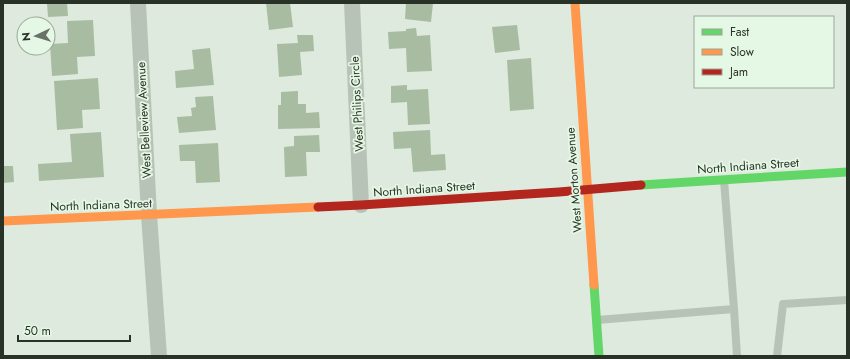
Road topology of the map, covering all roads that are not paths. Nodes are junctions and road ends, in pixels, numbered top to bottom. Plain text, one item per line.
1 (138, 3) edge
2 (352, 3) edge
3 (575, 3) edge
4 (847, 172) edge
5 (724, 180) junction
6 (587, 189) junction
7 (361, 205) junction
8 (149, 215) junction
9 (3, 221) edge
10 (847, 300) edge
11 (734, 309) junction
12 (596, 320) junction
13 (159, 356) edge
14 (599, 356) edge
15 (737, 356) edge
16 (776, 356) edge

1 - 8 street, West Belleview Avenue
2 - 7 street, West Philips Circle
3 - 6 main road, West Morton Avenue
4 - 5 main road, North Indiana Street
5 - 6 main road, North Indiana Street
5 - 11 lane
6 - 7 main road, North Indiana Street
6 - 12 main road, West Morton Avenue
7 - 8 main road, North Indiana Street
8 - 9 main road, North Indiana Street
8 - 13 street, West Belleview Avenue
10 - 16 lane
11 - 12 lane
11 - 15 lane
12 - 14 main road, West Morton Avenue

